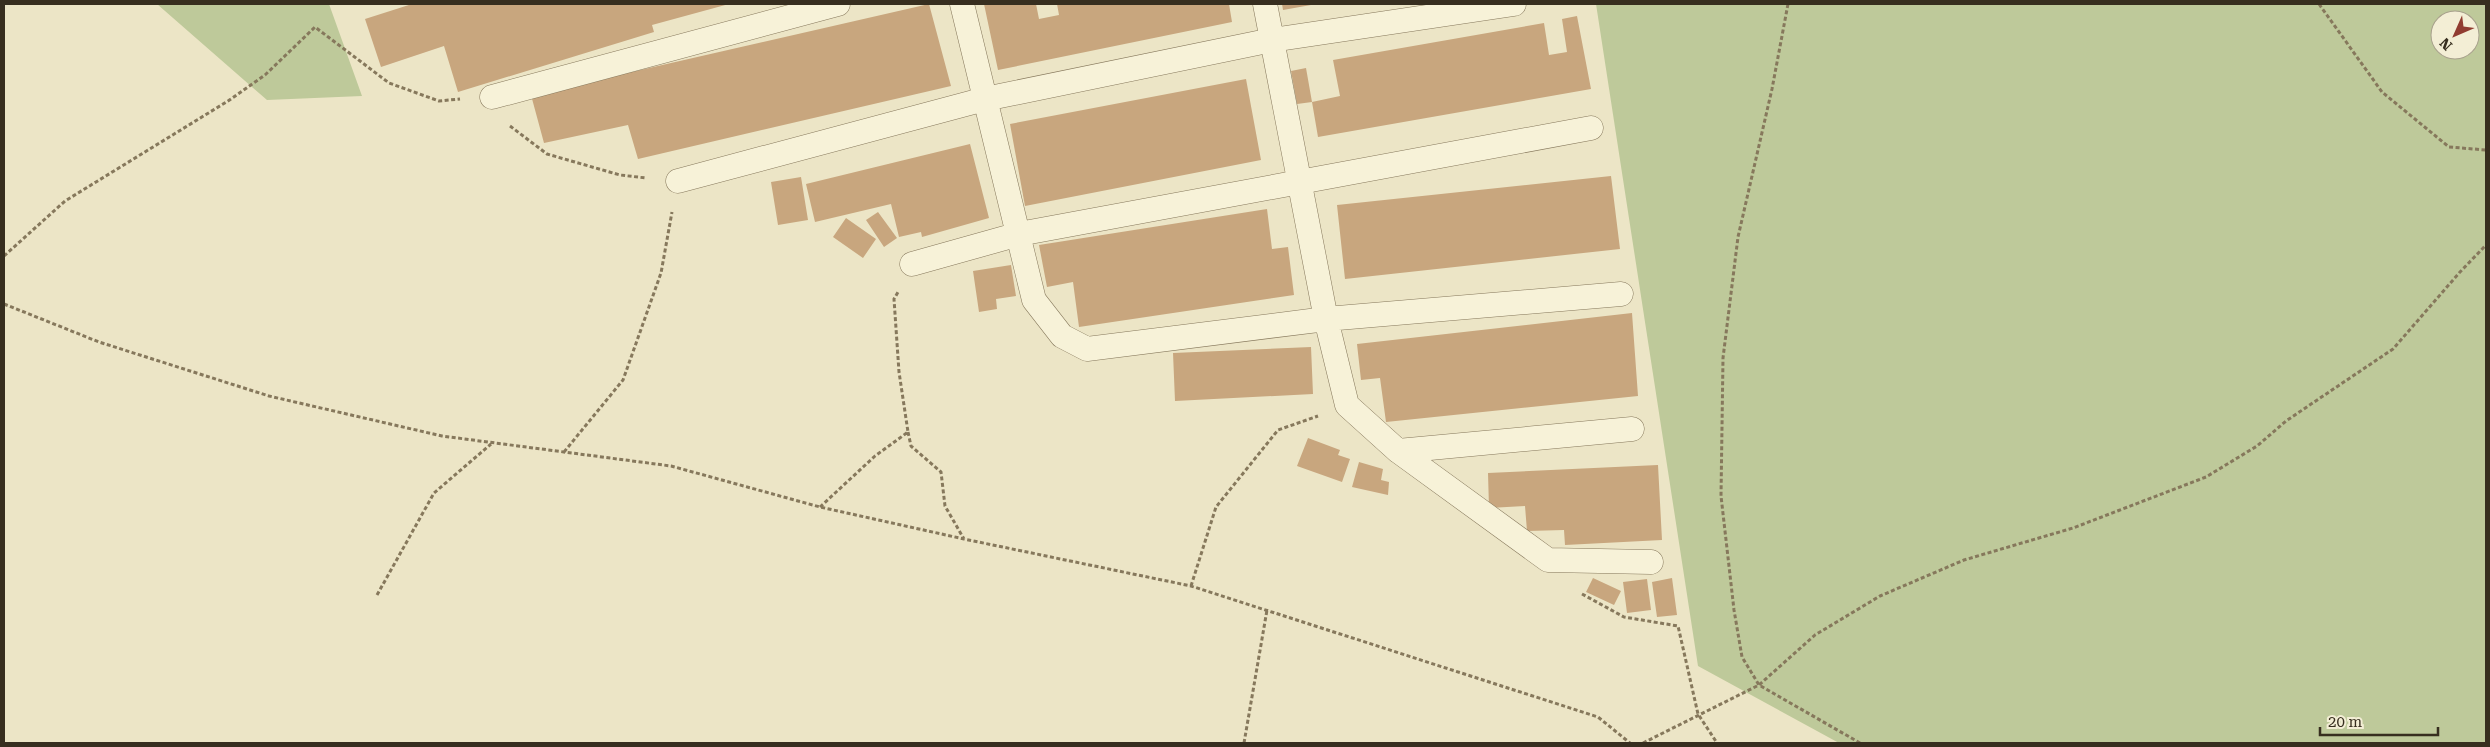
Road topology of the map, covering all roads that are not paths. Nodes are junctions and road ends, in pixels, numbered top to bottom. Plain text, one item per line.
1 (838, 4) edge
2 (962, 4) edge
3 (1265, 4) edge
4 (1514, 4) edge
5 (1272, 40) junction
6 (492, 97) road end
7 (985, 99) junction
8 (1591, 128) dead end
9 (678, 181) road end
10 (1299, 183) junction
11 (1019, 234) junction
12 (912, 264) road end
13 (1621, 294) dead end
14 (1326, 319) junction
15 (1632, 429) dead end
16 (1398, 451) junction
17 (1651, 562) dead end

1 - 6 lane
2 - 7 lane
3 - 5 lane
4 - 5 lane
5 - 7 lane
5 - 10 lane
7 - 9 lane
7 - 11 lane
8 - 10 lane
10 - 11 lane
10 - 14 lane
11 - 12 lane
11 - 14 lane
13 - 14 lane
14 - 16 lane
15 - 16 lane
16 - 17 lane

